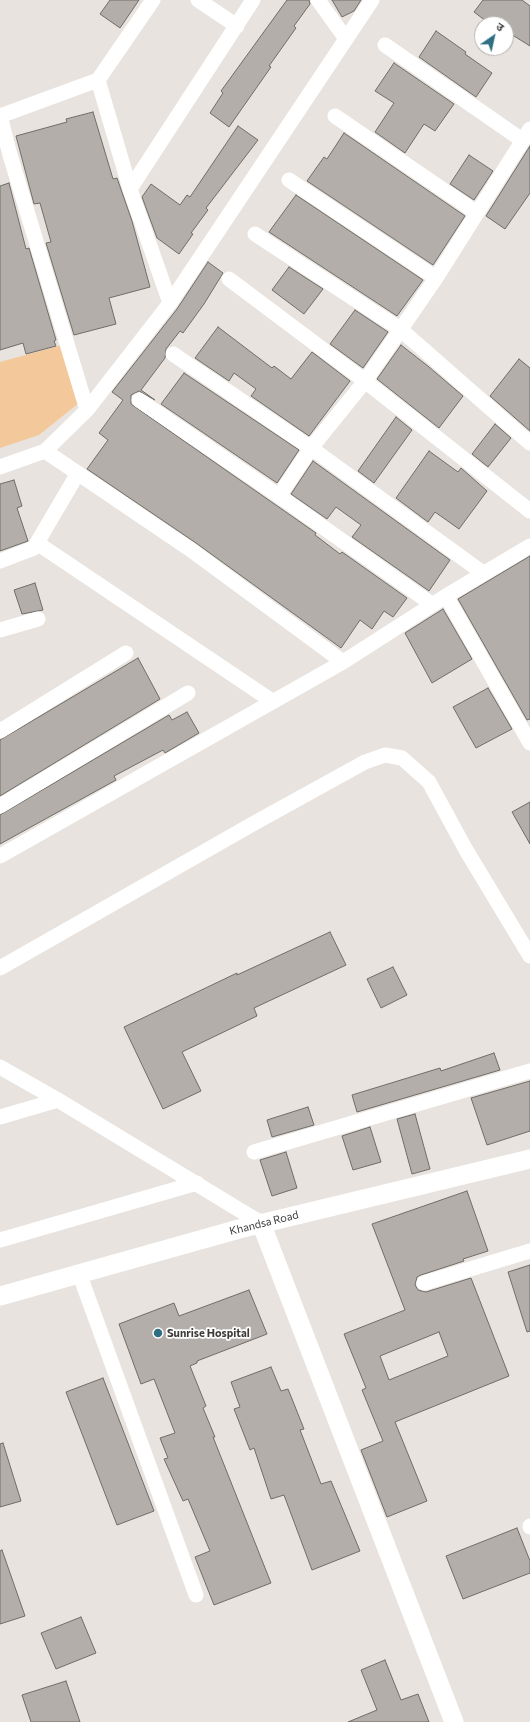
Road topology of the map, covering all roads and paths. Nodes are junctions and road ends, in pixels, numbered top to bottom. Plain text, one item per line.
1 (153, 0) edge
2 (198, 0) edge
3 (253, 0) edge
4 (318, 0) edge
5 (372, 0) edge
6 (237, 26) junction
7 (346, 39) junction
8 (385, 45) dead end
9 (98, 80) junction
10 (0, 116) edge
11 (335, 116) dead end
12 (526, 134) edge
13 (5, 157) edge
14 (289, 180) dead end
15 (130, 189) junction
16 (477, 213) junction
17 (255, 234) dead end
18 (436, 278) junction
19 (229, 280) dead end
20 (170, 303) junction
21 (400, 329) junction
22 (173, 354) dead end
23 (365, 381) junction
24 (139, 400) dead end
25 (87, 410) junction
26 (530, 443) edge
27 (311, 448) junction
28 (46, 451) junction
29 (0, 466) edge
30 (78, 473) junction
31 (279, 496) junction
32 (530, 511) edge
33 (37, 543) junction
34 (530, 546) edge
35 (0, 561) edge
36 (483, 573) junction
37 (446, 596) junction
38 (433, 605) junction
39 (38, 619) dead end
40 (0, 630) edge
41 (126, 653) dead end
42 (343, 662) junction
43 (188, 693) dead end
44 (272, 701) junction
45 (0, 731) edge
46 (530, 743) edge
47 (0, 806) edge
48 (0, 856) edge
49 (530, 956) edge
50 (0, 968) edge
51 (0, 1067) edge
52 (530, 1071) edge
53 (58, 1100) junction
54 (0, 1117) edge
55 (254, 1152) dead end
56 (530, 1159) edge
57 (197, 1183) junction
58 (261, 1223) junction
59 (0, 1240) edge
60 (530, 1251) edge
61 (79, 1273) junction
62 (424, 1283) dead end
63 (0, 1296) edge
64 (196, 1596) dead end
65 (454, 1722) edge

1 - 9 street
2 - 6 street
3 - 6 street
4 - 7 street
5 - 7 street
6 - 15 street
7 - 20 street
8 - 12 street
9 - 10 street
9 - 15 street
10 - 13 street
11 - 16 street
12 - 16 street
13 - 25 street
14 - 18 street
15 - 20 street
16 - 18 street
17 - 21 street
18 - 21 street
19 - 23 street
20 - 25 street
21 - 23 street
21 - 26 street
22 - 27 street
23 - 27 street
23 - 32 street
24 - 31 street
25 - 28 street
27 - 31 street
27 - 36 street
28 - 29 street
28 - 30 street
30 - 33 street
30 - 42 street
31 - 38 street
33 - 35 street
33 - 44 street
34 - 36 street
36 - 37 street
37 - 38 street
37 - 46 street
38 - 42 street
39 - 40 street
41 - 45 street
42 - 44 street
43 - 47 street
44 - 48 street
49 - 50 street
51 - 53 street
52 - 55 street
53 - 54 street
53 - 57 street
56 - 58 street, Khandsa Road
57 - 58 street
57 - 59 street
58 - 61 street, Khandsa Road
58 - 65 street
60 - 62 street
61 - 63 street, Khandsa Road
61 - 64 street

